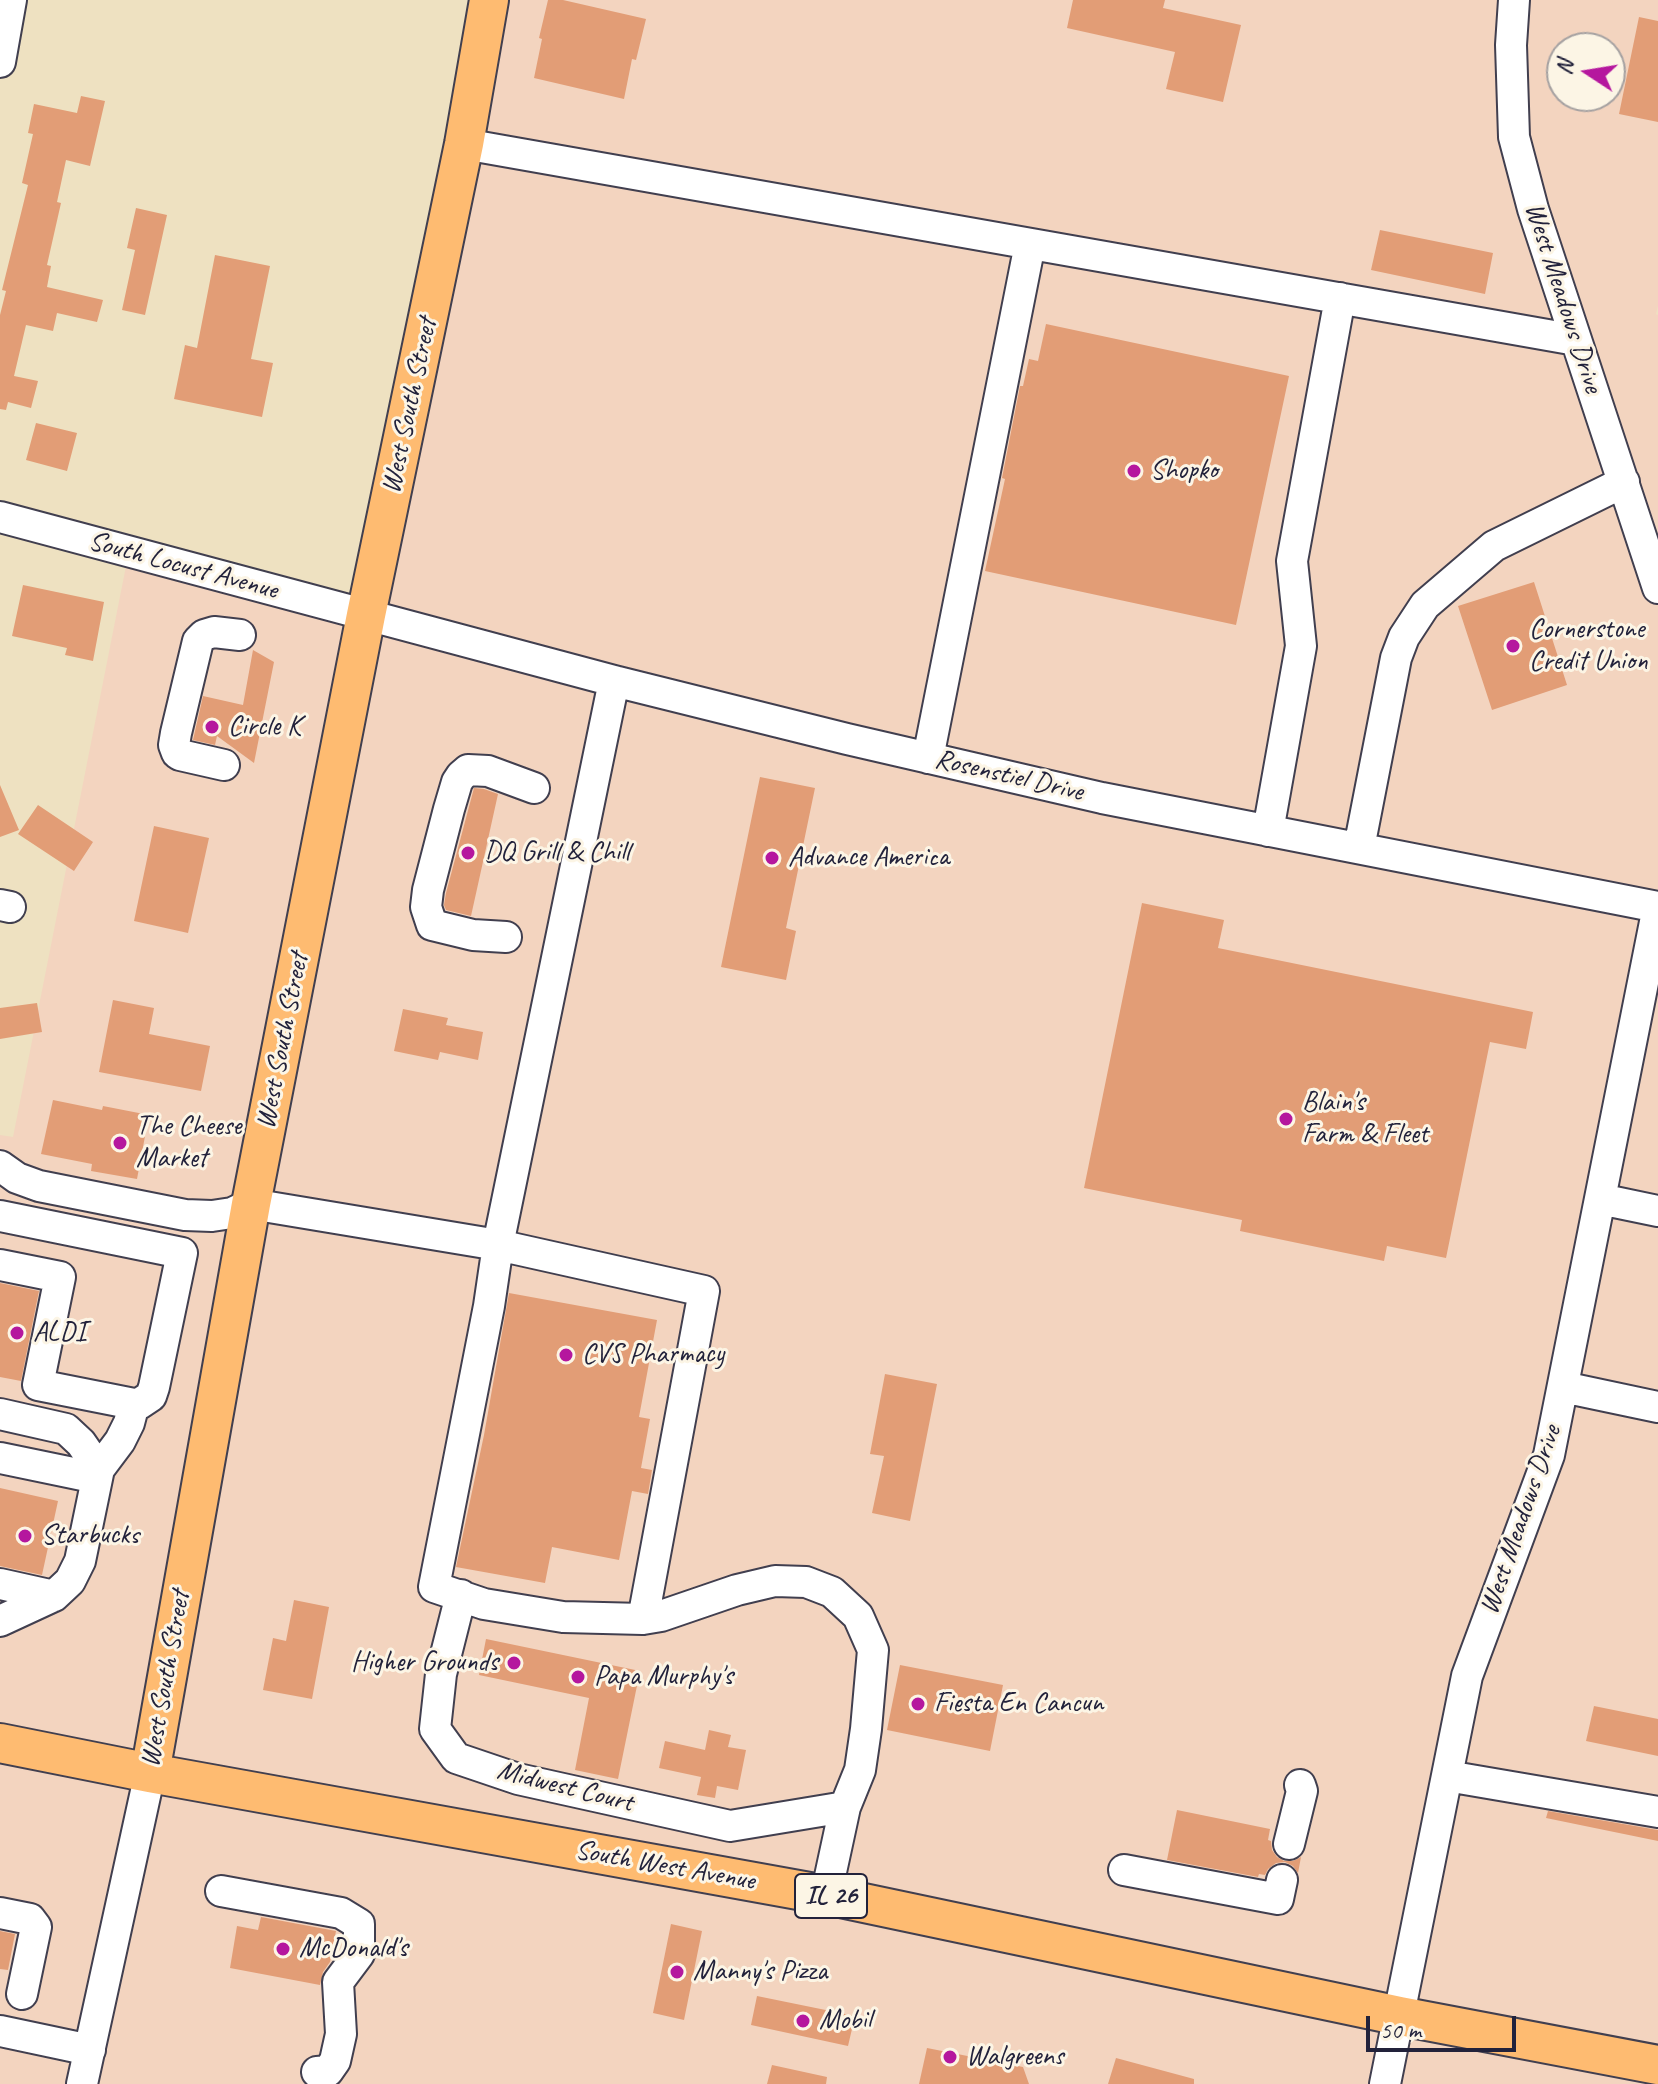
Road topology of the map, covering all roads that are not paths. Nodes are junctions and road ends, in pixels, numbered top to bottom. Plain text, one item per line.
1 (11, 0) edge
2 (489, 0) edge
3 (1514, 0) edge
4 (0, 62) edge
5 (464, 144) junction
6 (1030, 244) junction
7 (1340, 298) junction
8 (1576, 340) junction
9 (1624, 482) junction
10 (0, 517) edge
11 (1658, 588) edge
12 (366, 615) junction
13 (240, 635) dead end
14 (614, 681) junction
15 (928, 758) junction
16 (224, 765) dead end
17 (534, 788) dead end
18 (1268, 831) junction
19 (1359, 848) junction
20 (1658, 907) edge
21 (506, 937) dead end
22 (0, 1166) edge
23 (77, 1194) junction
24 (1600, 1199) junction
25 (251, 1204) junction
26 (1658, 1211) edge
27 (0, 1216) edge
28 (70, 1231) junction
29 (498, 1245) junction
30 (0, 1265) edge
31 (60, 1277) junction
32 (1563, 1387) junction
33 (134, 1404) junction
34 (1658, 1407) edge
35 (0, 1414) edge
36 (0, 1458) edge
37 (98, 1473) junction
38 (0, 1584) edge
39 (461, 1595) junction
40 (54, 1596) junction
41 (643, 1619) junction
42 (0, 1621) edge
43 (0, 1743) edge
44 (150, 1773) junction
45 (1447, 1776) junction
46 (1300, 1785) dead end
47 (845, 1807) junction
48 (1658, 1812) edge
49 (1289, 1844) dead end
50 (1124, 1870) dead end
51 (1282, 1880) dead end
52 (221, 1891) dead end
53 (826, 1895) junction
54 (0, 1913) edge
55 (22, 1994) dead end
56 (1400, 2016) junction
57 (0, 2031) edge
58 (90, 2050) junction
59 (1658, 2065) edge
60 (317, 2072) dead end
61 (82, 2084) edge
62 (1385, 2084) edge

1 - 4 street
2 - 5 main road, West South Street
3 - 8 street, West Meadows Drive
5 - 6 street
5 - 12 main road, West South Street
6 - 7 street
6 - 15 street
7 - 8 street
7 - 18 street
8 - 9 street, West Meadows Drive
9 - 11 street, West Meadows Drive
9 - 19 street
10 - 12 street, South Locust Avenue
12 - 14 street, Rosenstiel Drive
12 - 25 main road, West South Street
13 - 16 street
14 - 15 street, Rosenstiel Drive
14 - 29 street
15 - 18 street, Rosenstiel Drive
17 - 21 street
18 - 19 street, Rosenstiel Drive
19 - 20 street, Rosenstiel Drive
20 - 24 street, West Meadows Drive
22 - 23 street
23 - 25 street
23 - 28 street
24 - 26 street
24 - 32 street, West Meadows Drive
25 - 29 street
25 - 44 main road, West South Street
27 - 28 street
28 - 31 street
28 - 33 street
29 - 39 street
29 - 41 street
30 - 31 street
31 - 33 street
32 - 34 street
32 - 45 street, West Meadows Drive
33 - 37 street
35 - 37 street
36 - 37 street
37 - 40 street
38 - 40 street
39 - 41 street
39 - 47 street, Midwest Court
40 - 42 street
41 - 47 street
43 - 44 main road, South West Avenue / IL 26
44 - 53 main road, South West Avenue / IL 26
44 - 58 street, West South Street
45 - 48 street
45 - 56 street, West Meadows Drive
46 - 49 street
47 - 53 street
50 - 51 street
52 - 60 street
53 - 56 main road, South West Avenue / IL 26
54 - 55 street
56 - 59 main road, South West Avenue / IL 26
56 - 62 street, West Meadows Drive
57 - 58 street
58 - 61 street, West South Street

